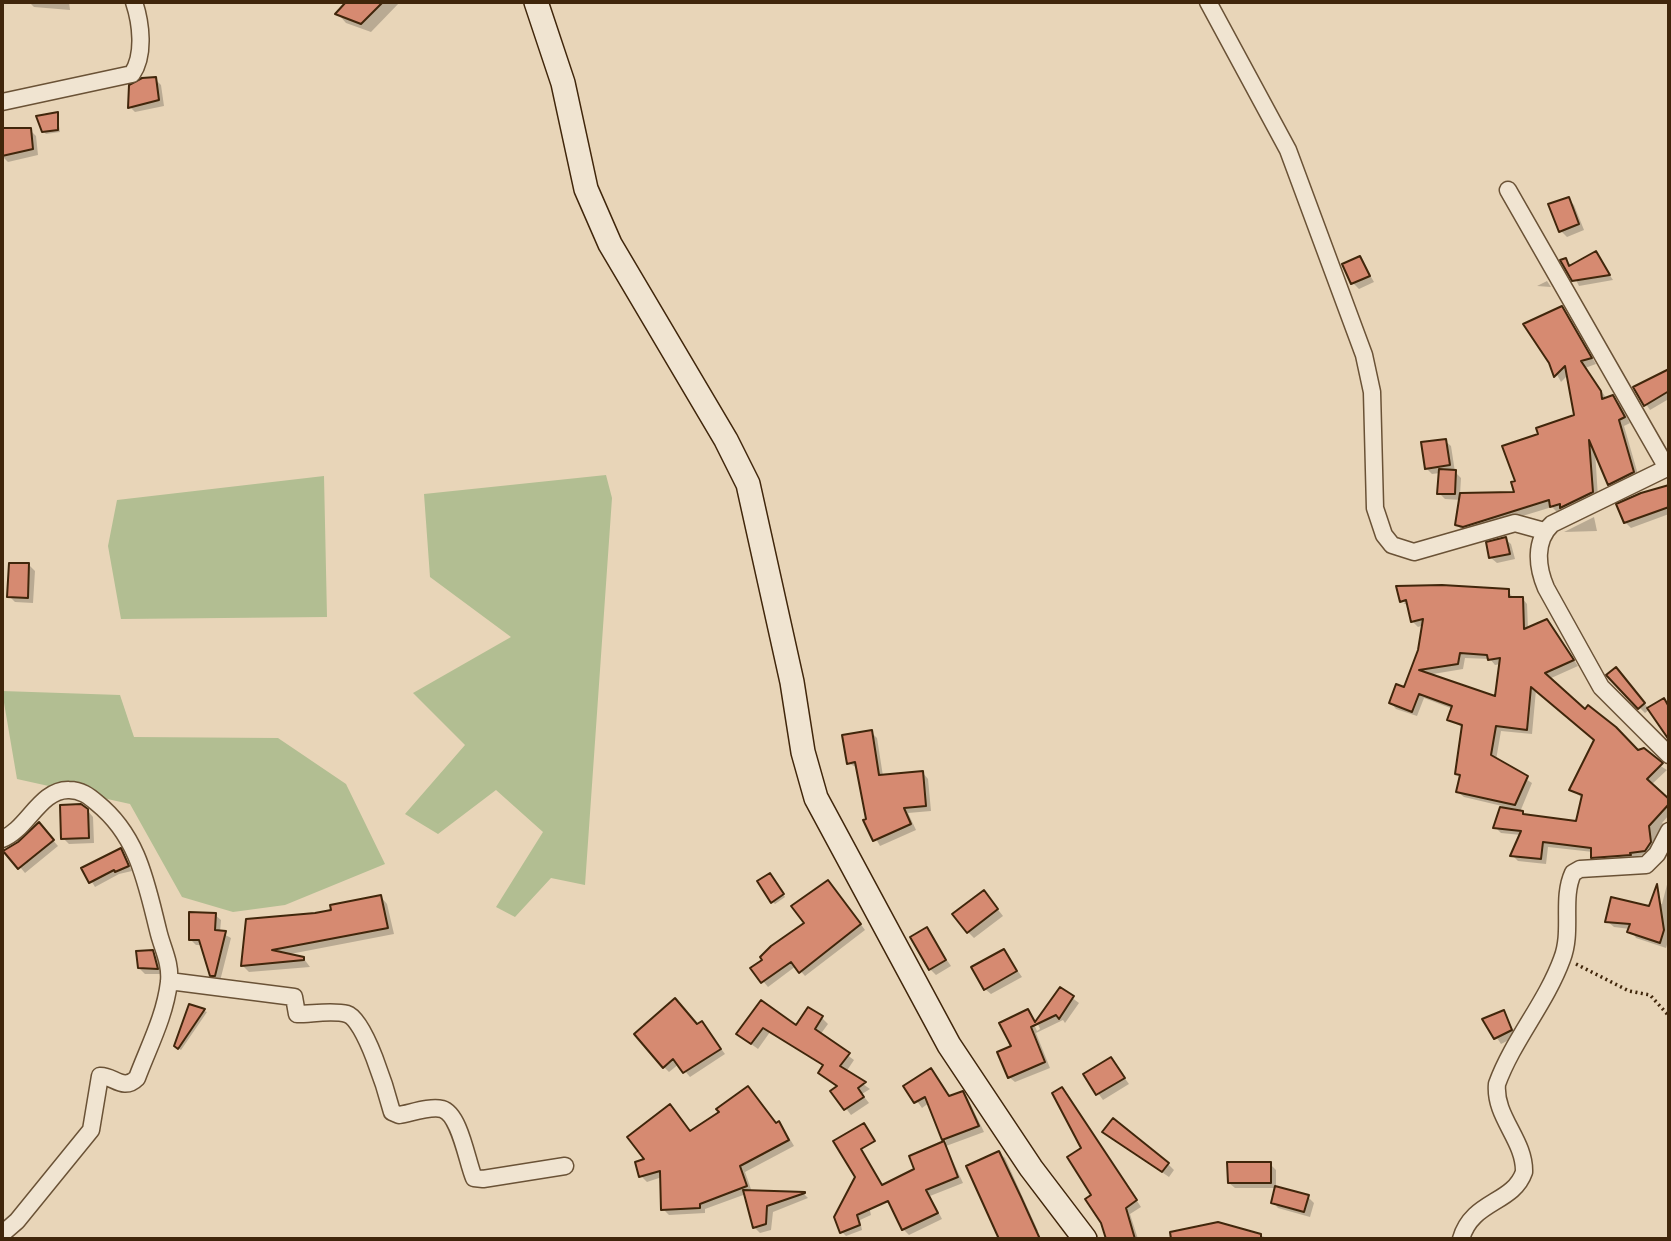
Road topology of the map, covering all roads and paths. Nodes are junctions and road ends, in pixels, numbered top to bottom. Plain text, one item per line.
1 (134, 2) edge
2 (536, 2) edge
3 (1208, 2) edge
4 (2, 102) edge
5 (1507, 190) dead end
6 (1668, 468) edge
7 (1544, 531) junction
8 (1669, 755) edge
9 (1669, 831) edge
10 (2, 839) edge
11 (1563, 957) junction
12 (169, 981) junction
13 (1669, 1016) edge
14 (565, 1166) dead end
15 (2, 1234) edge
16 (1085, 1239) edge
17 (1461, 1239) edge

1 - 4 street
2 - 16 street
3 - 7 street
5 - 6 street
6 - 7 street
7 - 8 street
9 - 11 street
10 - 12 street
11 - 13 path
11 - 17 street
12 - 14 street
12 - 15 street

